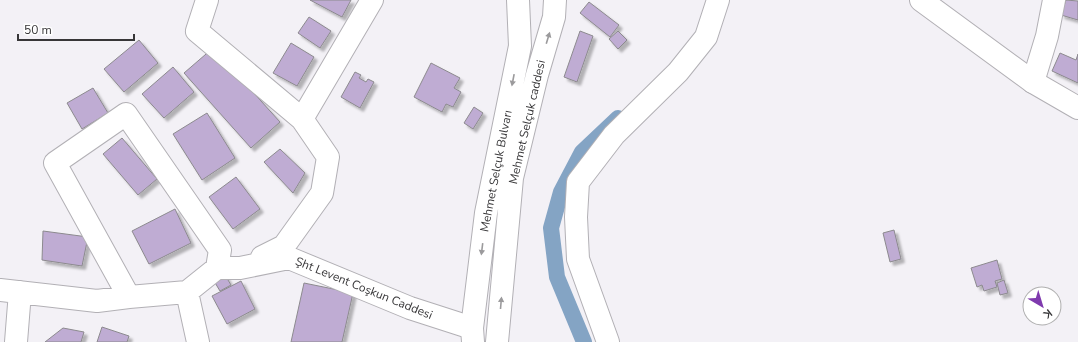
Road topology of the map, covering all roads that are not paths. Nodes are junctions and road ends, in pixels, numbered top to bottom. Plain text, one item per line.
1 (207, 0) edge
2 (372, 0) edge
3 (518, 0) edge
4 (555, 0) edge
5 (718, 0) edge
6 (909, 0) edge
7 (921, 0) edge
8 (1054, 0) edge
9 (941, 15) junction
10 (1033, 82) junction
11 (1078, 108) edge
12 (302, 119) junction
13 (217, 268) junction
14 (240, 268) junction
15 (10, 291) edge
16 (187, 292) junction
17 (129, 297) junction
18 (473, 335) edge
19 (16, 342) edge
20 (198, 342) edge
21 (497, 342) edge
22 (608, 342) edge

1 - 12 street
2 - 12 street
3 -> 18 street, Mehmet Selçuk Bulvarı
21 -> 4 street, Mehmet Selçuk caddesi
5 - 22 street
6 - 9 street
7 - 9 street
8 - 10 street
9 - 10 street
10 - 11 street
12 - 14 street
13 - 14 street, Şht Levent Coşkun Caddesi
13 - 16 street
13 - 17 street
14 - 18 street, Şht Levent Coşkun Caddesi
15 - 17 street
15 - 19 street
16 - 17 street
16 - 20 street

